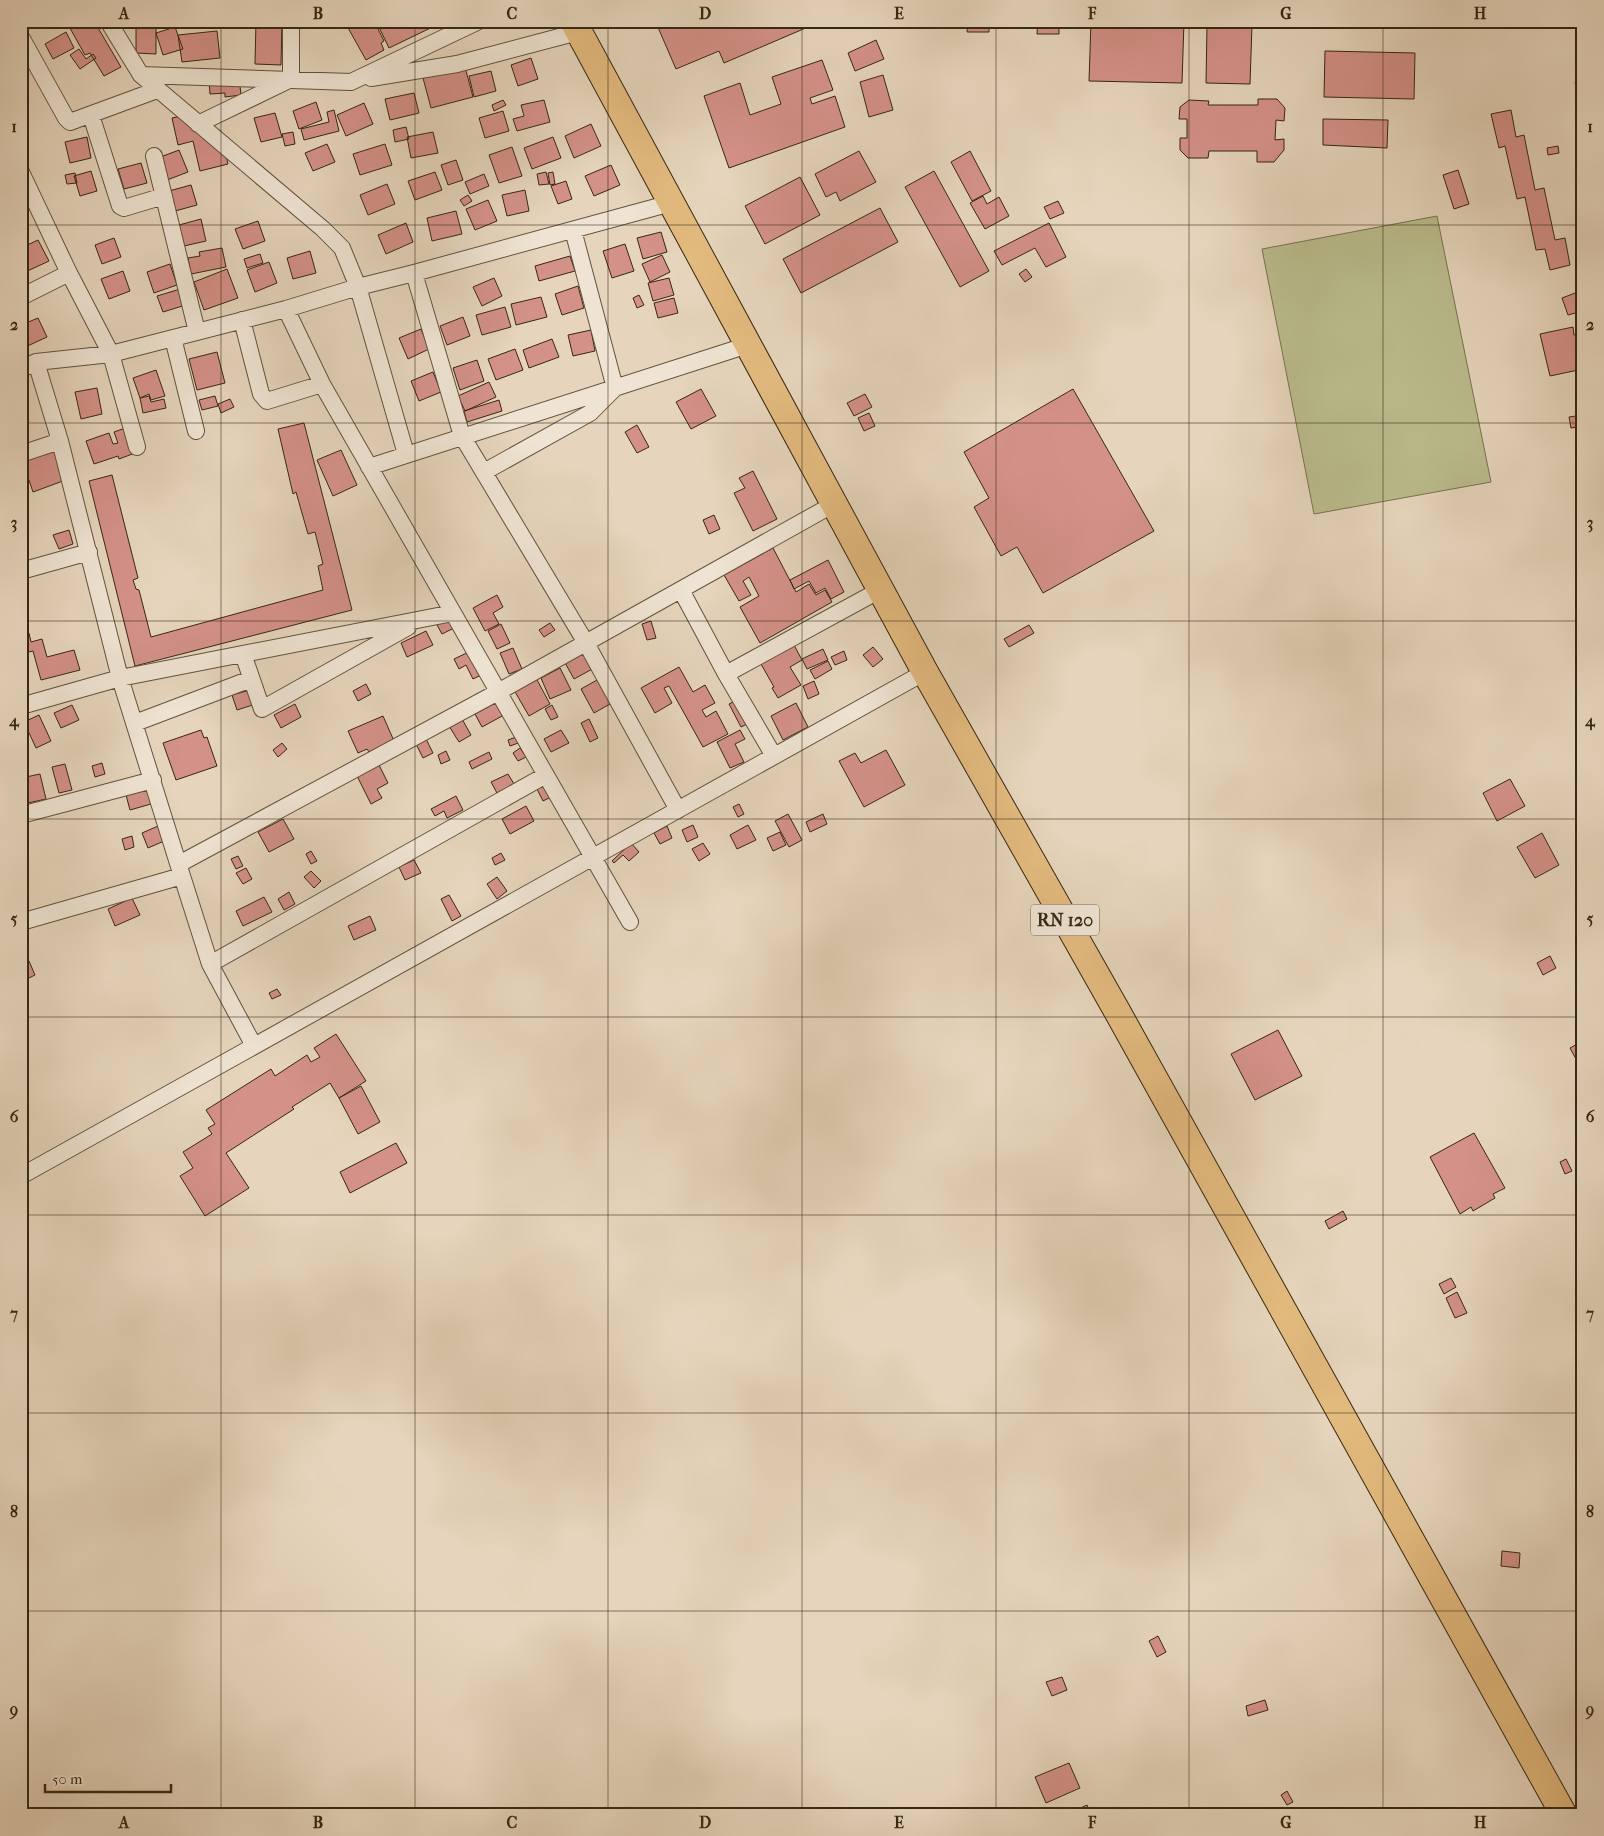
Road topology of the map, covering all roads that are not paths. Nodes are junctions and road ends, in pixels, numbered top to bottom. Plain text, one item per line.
1 (108, 21) edge
2 (291, 21) edge
3 (479, 21) edge
4 (576, 26) edge
5 (21, 37) edge
6 (141, 75) junction
7 (291, 79) junction
8 (351, 82) junction
9 (157, 90) junction
10 (91, 115) junction
11 (198, 124) junction
12 (154, 156) dead end
13 (21, 172) edge
14 (164, 196) junction
15 (671, 203) junction
16 (573, 230) junction
17 (69, 273) junction
18 (414, 273) junction
19 (358, 287) junction
20 (21, 297) edge
21 (286, 308) junction
22 (242, 320) junction
23 (196, 332) junction
24 (172, 338) junction
25 (748, 345) junction
26 (111, 354) junction
27 (36, 362) junction
28 (21, 369) edge
29 (322, 384) junction
30 (615, 388) junction
31 (196, 431) dead end
32 (462, 436) junction
33 (60, 441) junction
34 (137, 447) dead end
35 (21, 454) edge
36 (406, 454) junction
37 (369, 467) junction
38 (484, 472) junction
39 (834, 504) junction
40 (89, 552) junction
41 (21, 570) edge
42 (681, 590) junction
43 (880, 590) junction
44 (453, 614) junction
45 (420, 620) junction
46 (586, 643) junction
47 (243, 654) junction
48 (925, 672) junction
49 (726, 674) junction
50 (120, 678) junction
51 (251, 679) junction
52 (498, 692) junction
53 (21, 706) edge
54 (135, 723) junction
55 (774, 756) junction
56 (546, 776) junction
57 (153, 780) junction
58 (678, 810) junction
59 (21, 815) edge
60 (593, 857) junction
61 (181, 870) junction
62 (21, 922) edge
63 (630, 922) dead end
64 (210, 964) junction
65 (254, 1046) junction
66 (21, 1176) edge
67 (1564, 1815) edge

1 - 6 street
2 - 7 street
3 - 8 street
4 - 8 street
4 - 15 main road, RN 120
5 - 10 street
6 - 7 street
6 - 9 street
7 - 8 street
7 - 11 street
9 - 10 street
9 - 11 street
10 - 14 street
11 - 19 street
12 - 14 street
13 - 17 street
14 - 23 street
15 - 16 street
15 - 25 main road, RN 120
16 - 18 street
16 - 30 street
17 - 20 street
17 - 26 street
18 - 19 street
18 - 32 street
19 - 21 street
19 - 36 street
21 - 22 street
21 - 29 street
22 - 23 street
22 - 29 street
23 - 24 street
24 - 26 street
24 - 31 street
25 - 30 street
25 - 39 main road, RN 120
26 - 27 street
26 - 34 street
27 - 28 street
27 - 33 street
29 - 37 street
30 - 32 street
30 - 38 street
32 - 36 street
32 - 38 street
33 - 35 street
33 - 40 street
36 - 37 street
37 - 44 street
38 - 46 street
39 - 42 street
39 - 43 main road, RN 120
40 - 41 street
40 - 50 street
42 - 46 street
42 - 49 street
43 - 48 main road, RN 120
43 - 49 street
44 - 45 street
44 - 52 street
45 - 47 street
45 - 51 street
46 - 52 street
46 - 58 street
47 - 50 street
47 - 51 street
48 - 55 street
48 - 67 main road, RN 120
49 - 55 street
50 - 53 street
50 - 54 street
51 - 54 street
52 - 56 street
52 - 61 street
54 - 57 street
55 - 58 street
56 - 60 street
56 - 64 street
57 - 59 street
57 - 61 street
58 - 60 street
60 - 63 street
60 - 65 street
61 - 62 street
61 - 64 street
64 - 65 street
65 - 66 street

